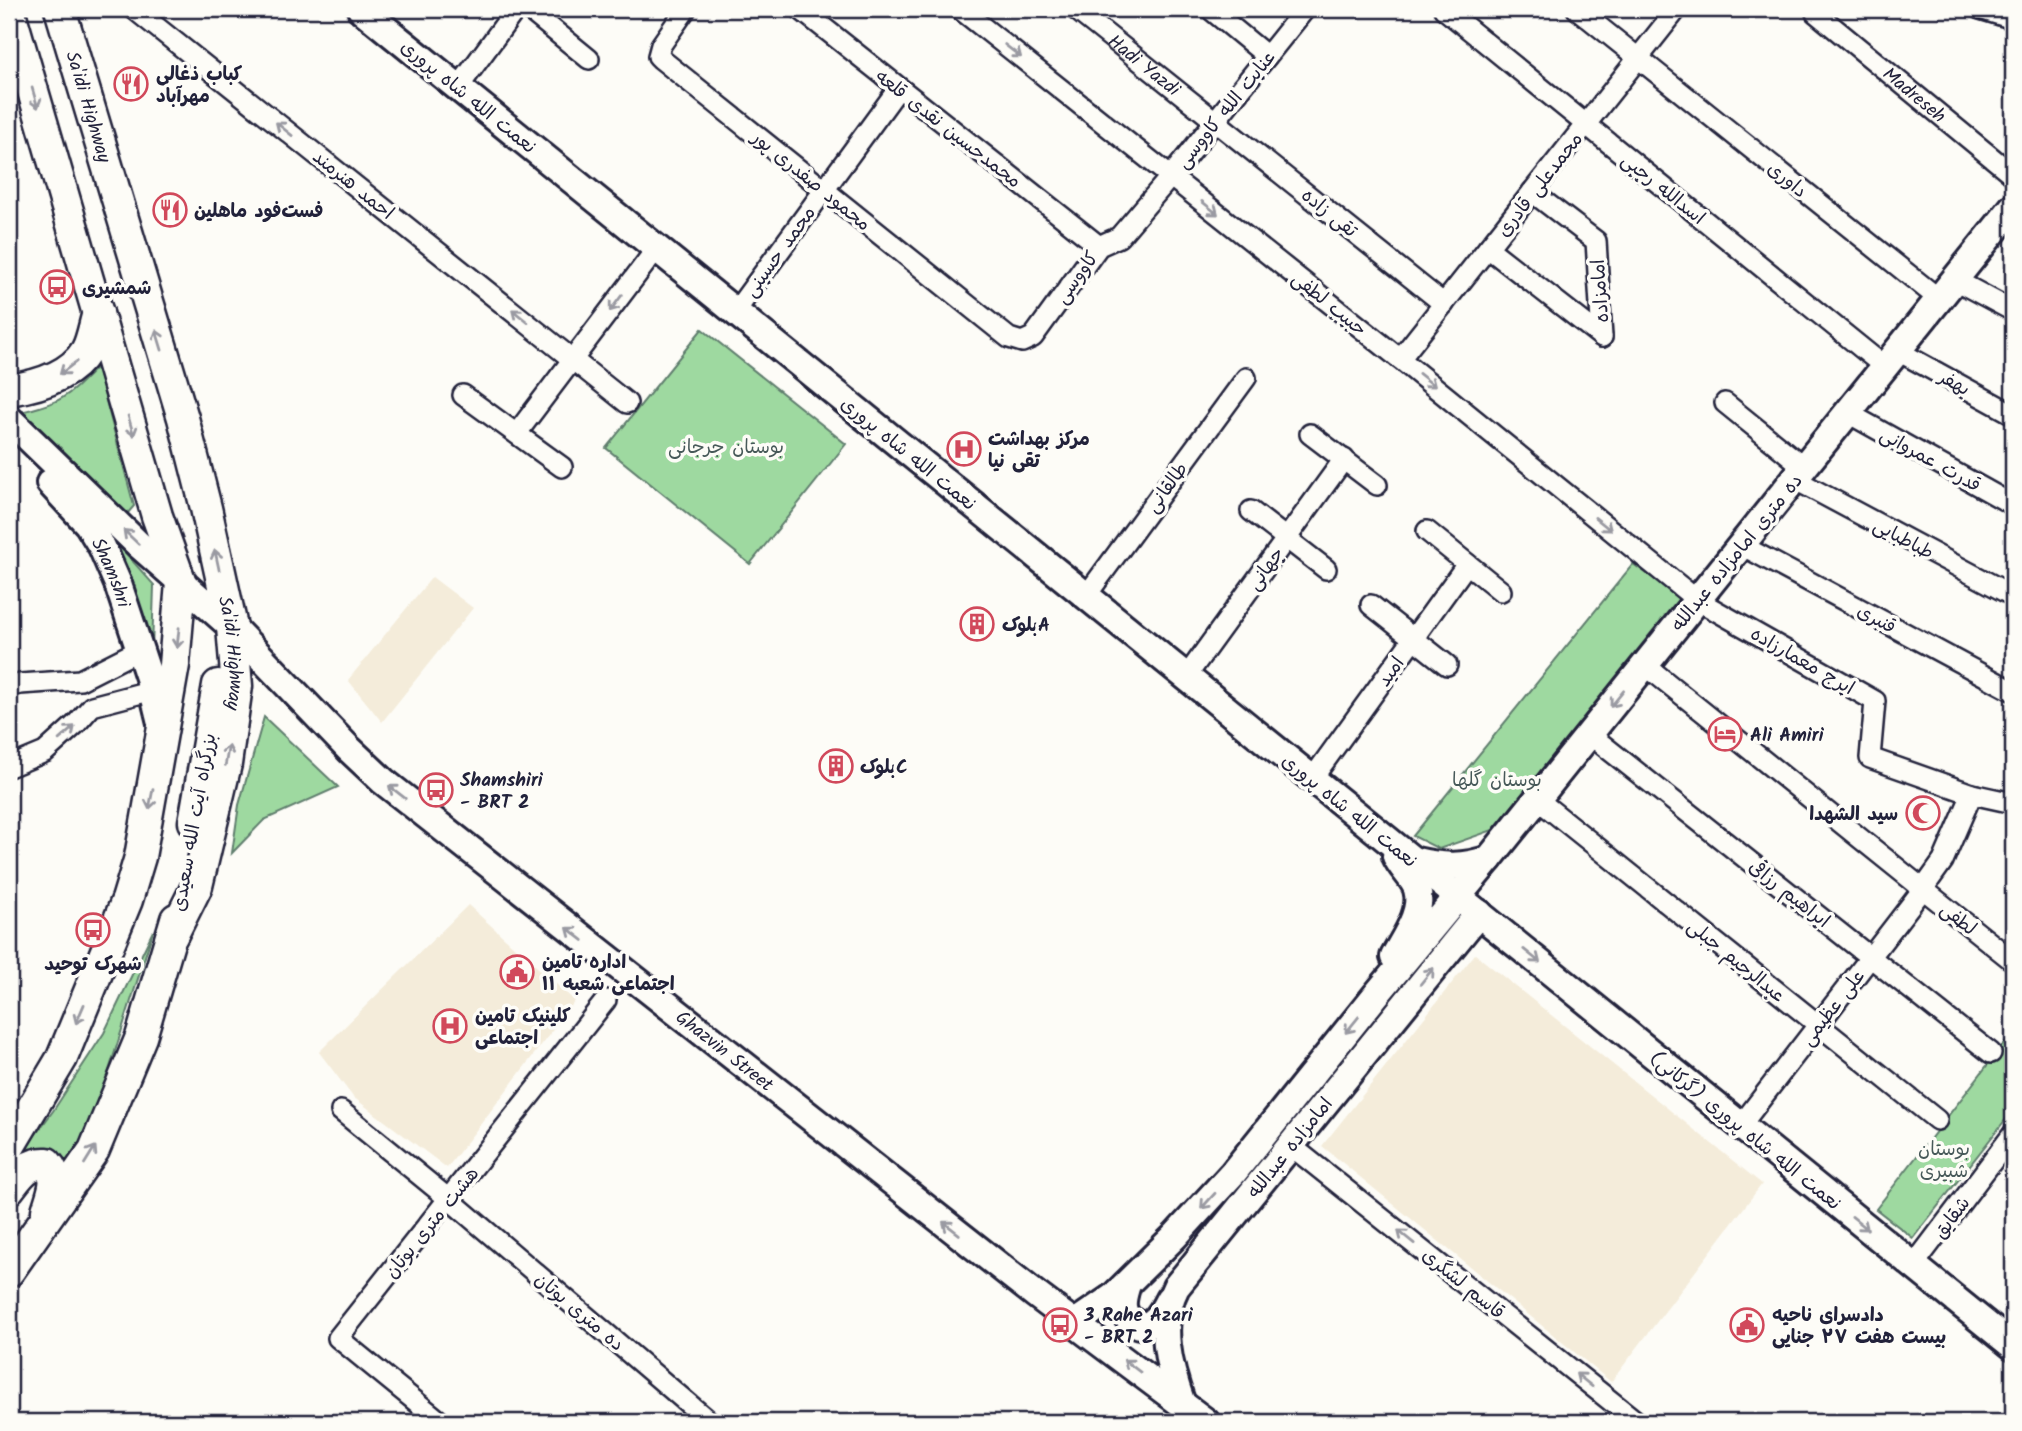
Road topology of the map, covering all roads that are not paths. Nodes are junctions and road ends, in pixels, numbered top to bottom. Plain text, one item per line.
1 (60, 9) edge
2 (134, 9) edge
3 (361, 9) edge
4 (516, 9) edge
5 (528, 9) edge
6 (686, 9) edge
7 (800, 9) edge
8 (960, 9) edge
9 (1075, 9) edge
10 (1210, 9) edge
11 (1305, 9) edge
12 (1444, 9) edge
13 (1577, 9) edge
14 (1677, 9) edge
15 (1980, 9) edge
16 (1816, 13) dead end
17 (11, 19) edge
18 (2013, 19) edge
19 (1267, 56) junction
20 (1638, 58) junction
21 (589, 59) dead end
22 (458, 88) junction
23 (898, 89) junction
24 (1215, 121) junction
25 (1586, 124) junction
26 (2013, 175) edge
27 (1171, 176) junction
28 (824, 190) junction
29 (1532, 192) junction
30 (2011, 212) edge
31 (1098, 246) junction
32 (657, 248) junction
33 (1488, 248) junction
34 (1947, 289) junction
35 (1444, 304) junction
36 (2013, 311) edge
37 (735, 312) junction
38 (98, 313) junction
39 (1009, 338) joint
40 (573, 359) junction
41 (1400, 359) junction
42 (1891, 359) junction
43 (1246, 378) dead end
44 (9, 390) edge
45 (463, 395) dead end
46 (627, 403) dead end
47 (1725, 403) dead end
48 (1848, 412) junction
49 (2013, 414) edge
50 (9, 419) edge
51 (517, 433) junction
52 (1310, 434) dead end
53 (9, 443) edge
54 (1344, 460) junction
55 (562, 467) dead end
56 (1799, 473) junction
57 (1377, 485) dead end
58 (2013, 505) edge
59 (1251, 511) dead end
60 (1427, 531) dead end
61 (1287, 538) junction
62 (1741, 545) junction
63 (1467, 564) junction
64 (1326, 569) dead end
65 (181, 583) junction
66 (1501, 591) dead end
67 (1086, 596) junction
68 (2013, 596) edge
69 (1698, 600) junction
70 (1371, 605) dead end
71 (232, 626) junction
72 (1413, 639) junction
73 (139, 650) junction
74 (1447, 665) dead end
75 (1645, 665) junction
76 (1186, 677) junction
77 (9, 687) edge
78 (153, 690) junction
79 (2013, 691) edge
80 (163, 732) junction
81 (1590, 734) junction
82 (9, 767) edge
83 (1312, 779) junction
84 (1972, 794) junction
85 (1537, 799) junction
86 (2013, 803) edge
87 (1387, 839) junction
88 (1489, 859) junction
89 (1413, 861) junction
90 (1923, 889) junction
91 (1468, 905) junction
92 (1870, 957) junction
93 (2013, 961) edge
94 (1376, 995) junction
95 (606, 1000) dead end
96 (1818, 1026) junction
97 (1991, 1053) dead end
98 (341, 1111) dead end
99 (1937, 1120) dead end
100 (1741, 1125) junction
101 (2013, 1134) edge
102 (1290, 1144) junction
103 (9, 1147) edge
104 (9, 1189) edge
105 (450, 1200) junction
106 (44, 1221) junction
107 (1913, 1266) junction
108 (9, 1271) edge
109 (1127, 1284) junction
110 (1170, 1297) junction
111 (1074, 1323) junction
112 (2013, 1346) edge
113 (1182, 1404) junction
114 (442, 1422) edge
115 (710, 1422) edge
116 (1206, 1422) edge
117 (1637, 1422) edge

71 -> 1 highway, Sa'idi Highway
40 -> 2 street, احمد هنرمند
3 - 22 main road, نعمت الله شاه پروری
4 - 22 street
5 - 21 street
6 - 28 street, محمود صفدری پور
7 - 23 street, محمدحسین نقدی قلعه
8 -> 27 street, حبیب لطفی
9 - 24 street, Hadi Yazdi
10 - 19 street
11 - 19 street, عنایت‌ الله کاووسی
12 - 25 street, اسدالله رجبی
13 - 20 street, داوری
14 - 20 street, محمدعلی قادری
15 - 18 street
16 - 26 street, Madreseh
17 -> 38 highway
19 - 24 street, عنایت‌ الله کاووسی
20 - 25 street, محمدعلی قادری
20 - 34 street, داوری
22 - 32 main road, نعمت الله شاه پروری
23 - 28 street, محمد حسینی
23 - 31 street, محمدحسین نقدی قلعه
24 - 27 street, عنایت‌ الله کاووسی
24 - 35 street, تقی زاده
25 - 29 street, محمدعلی قادری
25 - 42 street, اسدالله رجبی
27 - 31 street, کاووسی
27 -> 41 street, حبیب لطفی
28 - 37 street, محمد حسینی
28 - 39 street, محمود صفدری پور
29 - 33 street, محمدعلی قادری
29 - 33 street, امامزاده
30 - 34 main road, ده متری امامزاده عبدالله
31 - 39 street, کاووسی
32 - 37 main road, نعمت الله شاه پروری
32 -> 40 street
33 - 35 street, محمدعلی قادری
34 - 36 street, داوری
34 - 42 main road, ده متری امامزاده عبدالله
35 - 41 street, محمدعلی قادری
37 - 67 main road, نعمت الله شاه پروری
38 -> 44 highway
38 -> 65 highway
40 - 46 street, احمد هنرمند
40 - 51 street
41 -> 69 street, حبیب لطفی
42 - 48 main road, ده متری امامزاده عبدالله
42 - 49 street, بهفر
43 - 67 street, طالقانی
45 - 51 street
47 - 56 street, طباطبایی
48 - 56 main road, ده متری امامزاده عبدالله
48 - 58 street, قدرت عمروانی
65 -> 50 main road, Shamshri
51 - 55 street
52 - 54 street
53 - 73 main road, Shamshri
54 - 57 street
54 - 61 street, جهانی
56 - 62 main road, ده متری امامزاده عبدالله
56 - 68 street, طباطبایی
59 - 61 street
60 - 63 street
61 - 64 street
61 - 76 street, جهانی
62 - 69 main road, ده متری امامزاده عبدالله
62 - 79 street, قنبری
63 - 66 street
63 - 72 street, امید
65 - 71 main road, Shamshri
65 -> 80 highway
67 - 76 main road, نعمت الله شاه پروری
69 - 75 main road, ده متری امامزاده عبدالله
69 - 84 street, ایرج معمارزاده
70 - 72 street
106 -> 71 highway, بزرگراه آیت الله سعیدی
111 -> 71 main road, Ghazvin Street
72 - 74 street
72 - 83 street, امید
73 - 77 street
73 - 78 main road, Shamshri
75 -> 81 main road, ده متری امامزاده عبدالله
75 - 90 street
76 - 83 main road, نعمت الله شاه پروری
78 - 80 main road, Shamshri
82 -> 78 street
80 -> 103 highway
81 - 85 main road, ده متری امامزاده عبدالله
81 - 92 street, ابراهیم رزاقی
83 - 87 main road, نعمت الله شاه پروری
84 - 86 street
84 - 90 street, لطفی
85 - 88 main road, ده متری امامزاده عبدالله
85 - 96 street, عبدالرحیم جبلی
87 - 89 main road, نعمت الله شاه پروری
87 - 94 main road
88 - 89 main road
88 - 91 main road, ده متری امامزاده عبدالله
89 - 91 main road, نعمت الله شاه پروری
90 - 92 street, علی عظیمی
90 - 93 street, لطفی
91 - 94 main road, امامزاده عبدالله
91 -> 100 main road, نعمت الله شاه پروری (گرکانی)
102 -> 91 main road, امامزاده عبدالله
92 - 96 street, علی عظیمی
92 - 97 street, ابراهیم رزاقی
94 -> 109 main road, امامزاده عبدالله
95 - 105 street, هشت متری بوتان
96 - 99 street, عبدالرحیم جبلی
96 - 100 street, علی عظیمی
98 - 105 street, ده متری بوتان
100 -> 107 main road, نعمت الله شاه پروری (گرکانی)
101 - 107 street, شقایق
102 - 110 main road, امامزاده عبدالله
117 -> 102 street, قاسم لشگری
104 - 106 highway
105 - 114 street, هشت متری بوتان
105 - 115 street, ده متری بوتان
106 - 108 highway
107 - 112 main road, نعمت الله شاه پروری (گرکانی)
109 - 110 main road, امامزاده عبدالله
109 - 111 main road, امامزاده عبدالله
110 - 113 main road
113 -> 111 main road, Ghazvin Street
113 - 116 main road, Ghazvin Street

